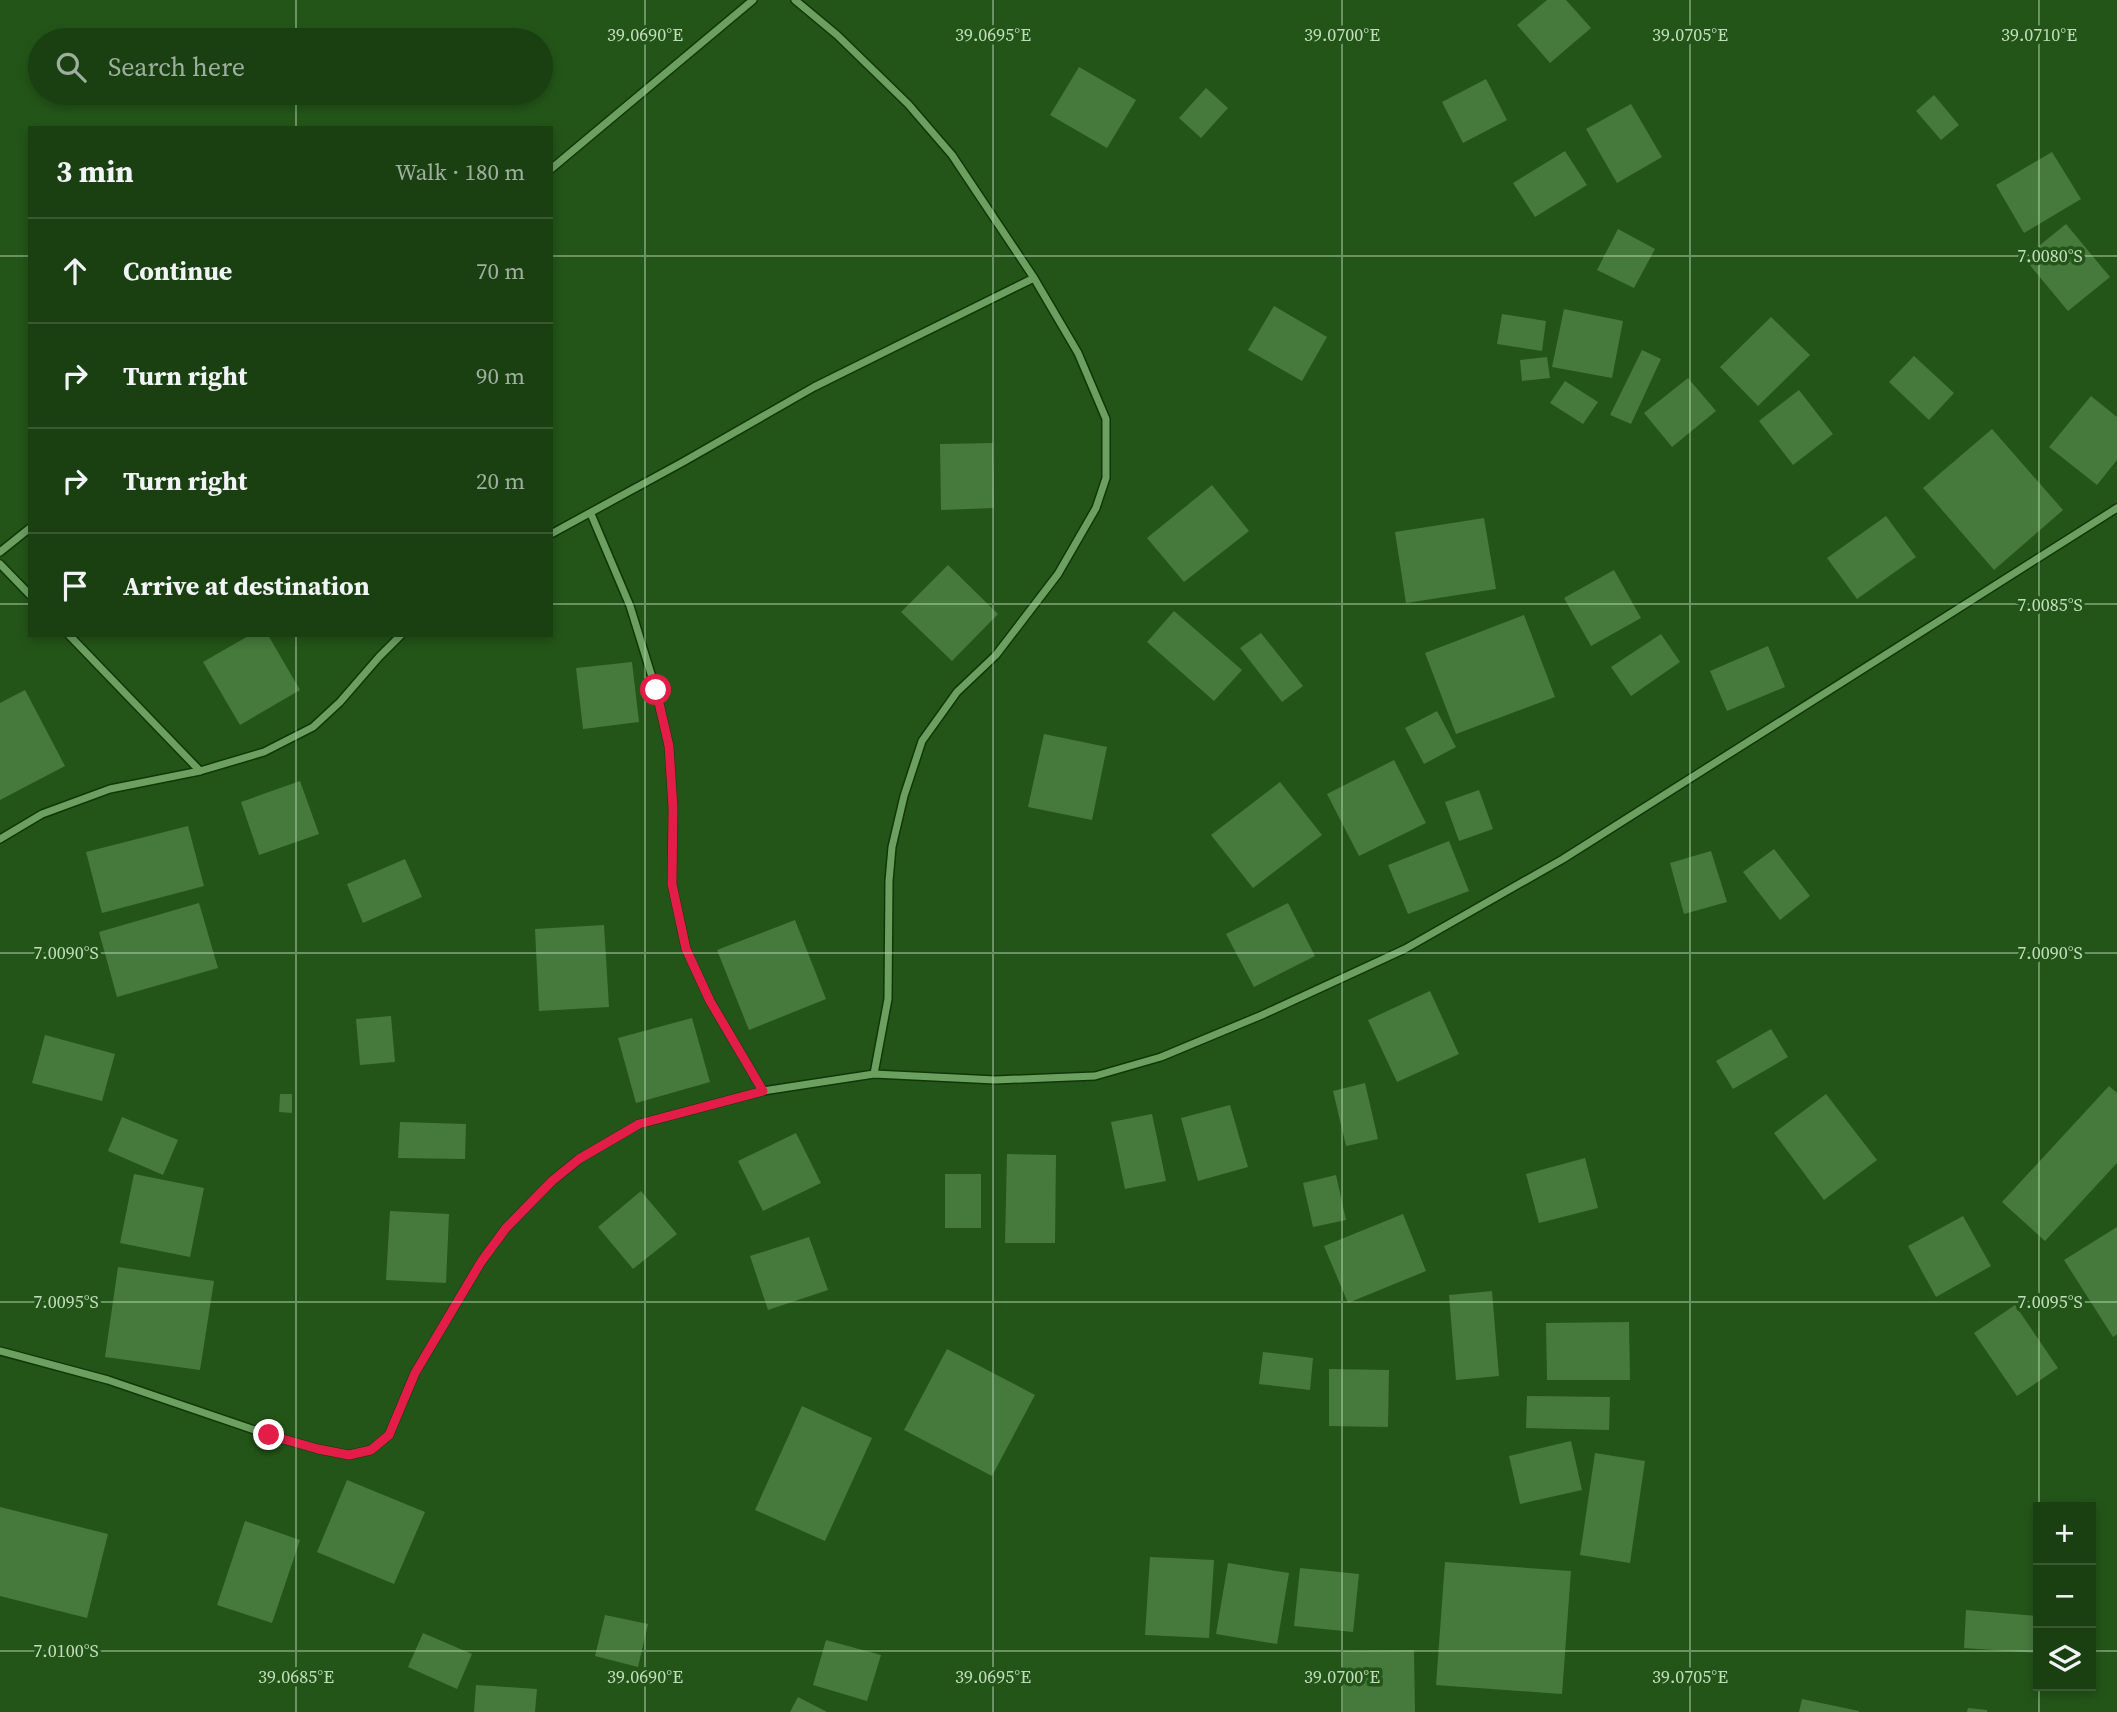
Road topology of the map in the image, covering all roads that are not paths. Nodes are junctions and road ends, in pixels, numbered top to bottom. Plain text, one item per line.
1 (753, 0) edge
2 (795, 0) edge
3 (553, 167) edge
4 (1034, 278) junction
5 (2117, 508) edge
6 (591, 514) junction
7 (28, 530) edge
8 (553, 533) edge
9 (0, 552) edge
10 (0, 564) edge
11 (28, 593) edge
12 (71, 637) edge
13 (399, 637) edge
14 (200, 771) junction
15 (0, 839) edge
16 (874, 1074) junction
17 (763, 1091) junction
18 (0, 1351) edge

1 - 3 street
2 - 4 street
4 - 6 street
4 - 16 street
5 - 16 street
6 - 8 street
6 - 17 street
7 - 9 street
10 - 11 street
12 - 14 street
13 - 14 street
14 - 15 street
16 - 17 street
17 - 18 street

